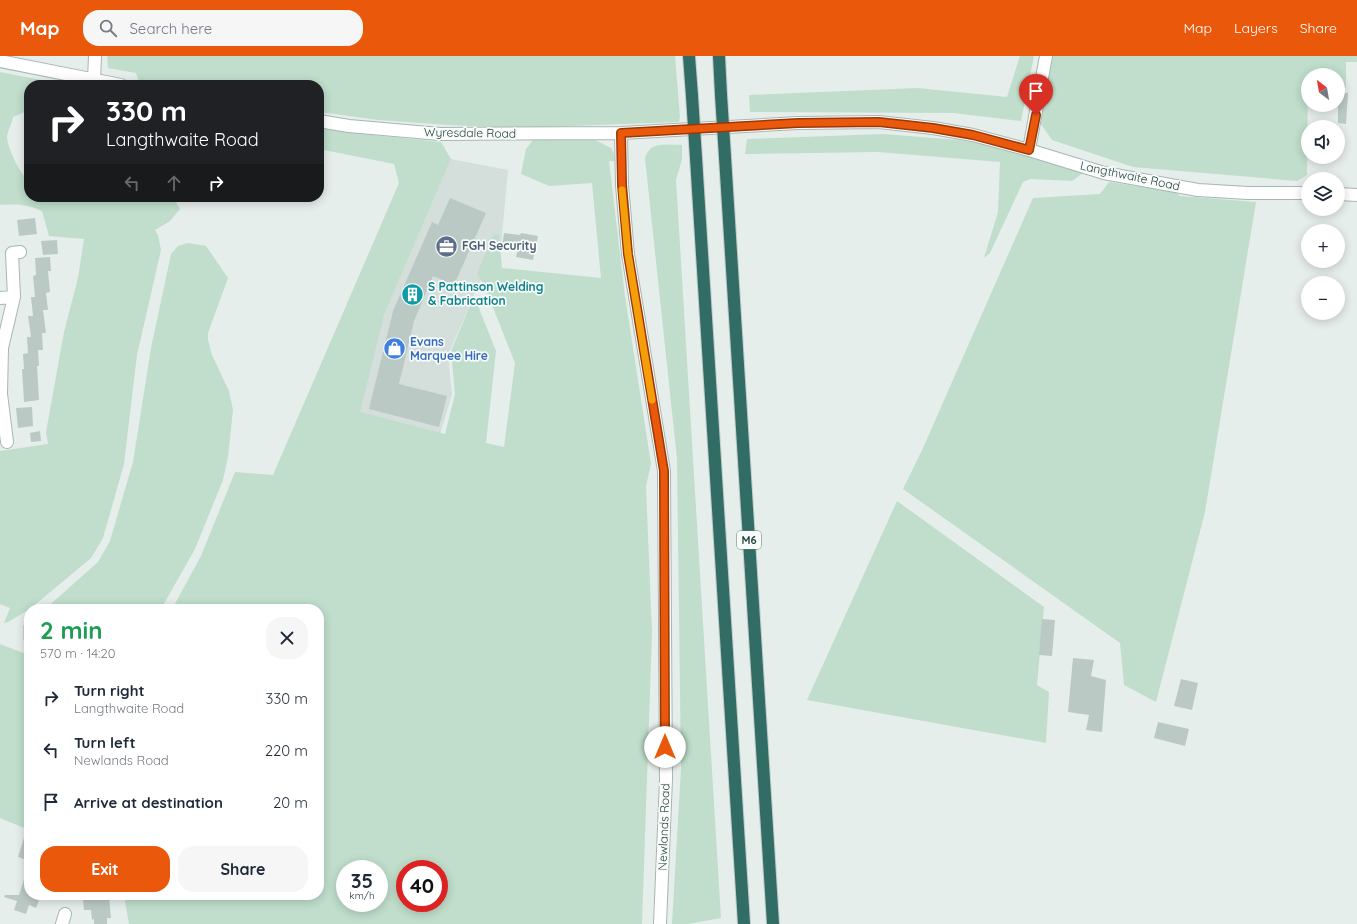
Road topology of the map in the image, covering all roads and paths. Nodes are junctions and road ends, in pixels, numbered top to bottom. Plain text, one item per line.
1 (95, 56) edge
2 (689, 56) edge
3 (719, 56) edge
4 (1046, 56) edge
5 (0, 60) edge
6 (94, 80) joint
7 (324, 122) edge
8 (621, 133) junction
9 (1029, 150) junction
10 (1301, 193) edge
11 (1345, 194) edge
12 (1357, 195) edge
13 (20, 252) dead end
14 (14, 297) junction
15 (0, 298) edge
16 (1, 394) edge
17 (7, 442) dead end
18 (660, 924) edge
19 (744, 924) edge
20 (773, 924) edge

1 - 6 street
2 - 19 highway, M6, bridge
3 - 20 highway, M6, bridge
4 - 9 street
5 - 6 street
7 - 8 street, Wyresdale Road
8 - 9 street, Langthwaite Road
8 - 18 street, Newlands Road
9 - 10 street, Langthwaite Road
11 - 12 street
13 - 14 street
14 - 15 street
14 - 16 street
16 - 17 street

